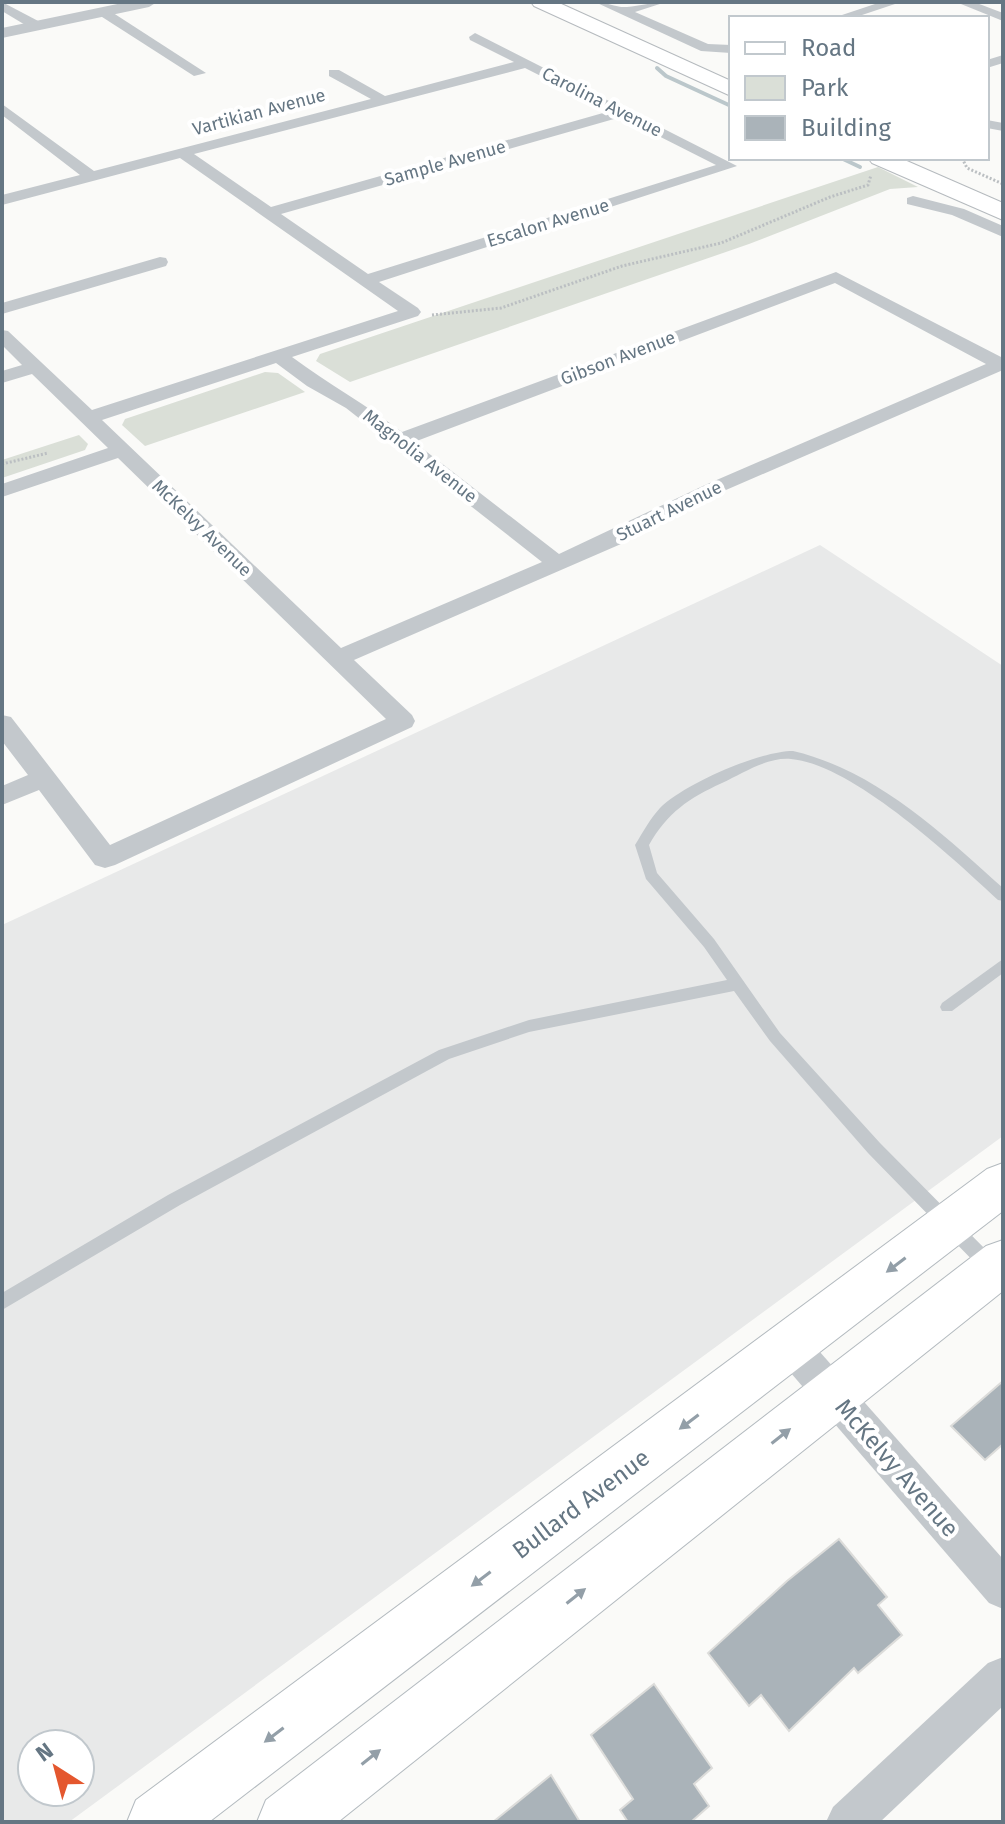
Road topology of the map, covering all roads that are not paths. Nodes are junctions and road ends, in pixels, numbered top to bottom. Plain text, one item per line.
1 (149, 2) edge
2 (541, 2) edge
3 (571, 2) edge
4 (601, 2) edge
5 (660, 2) edge
6 (895, 2) edge
7 (962, 2) edge
8 (2, 6) edge
9 (103, 12) junction
10 (623, 12) junction
11 (846, 16) edge
12 (1003, 17) edge
13 (37, 26) junction
14 (2, 33) edge
15 (475, 37) dead end
16 (729, 49) edge
17 (527, 63) junction
18 (199, 73) dead end
19 (334, 73) dead end
20 (729, 74) edge
21 (729, 88) edge
22 (382, 100) junction
23 (2, 108) edge
24 (622, 112) junction
25 (182, 153) junction
26 (921, 160) edge
27 (876, 164) edge
28 (729, 166) joint
29 (91, 176) junction
30 (1003, 195) edge
31 (2, 200) edge
32 (913, 201) dead end
33 (1003, 212) edge
34 (269, 213) junction
35 (1003, 232) edge
36 (160, 262) dead end
37 (367, 280) junction
38 (2, 309) edge
39 (2, 335) edge
40 (279, 356) junction
41 (1001, 364) edge
42 (35, 367) junction
43 (2, 377) edge
44 (88, 418) junction
45 (400, 440) junction
46 (121, 450) junction
47 (2, 491) edge
48 (557, 563) junction
49 (337, 658) junction
50 (2, 723) edge
51 (44, 778) junction
52 (2, 796) edge
53 (1003, 896) edge
54 (1003, 965) edge
55 (738, 984) junction
56 (947, 1007) dead end
57 (1003, 1184) edge
58 (948, 1226) junction
59 (998, 1266) edge
60 (2, 1302) edge
61 (791, 1346) junction
62 (834, 1395) junction
63 (1003, 1589) edge
64 (1003, 1678) edge
65 (158, 1822) edge
66 (288, 1822) edge
67 (848, 1822) edge

1 - 9 street
2 - 21 main road
3 - 20 main road
4 - 10 street
5 - 10 street
6 - 11 street
7 - 12 street
8 - 13 street
9 - 13 street
9 - 18 street
10 - 16 street
13 - 14 street
15 - 17 street, Carolina Avenue
17 - 22 street, Vartikian Avenue
17 - 24 street, Carolina Avenue
19 - 22 street
22 - 25 street, Vartikian Avenue
23 - 29 street
24 - 28 street, Carolina Avenue
24 - 34 street, Sample Avenue
25 - 29 street, Vartikian Avenue
25 - 34 street
26 - 30 main road
27 - 33 main road
28 - 37 street, Escalon Avenue
29 - 31 street, Vartikian Avenue
32 - 35 street
34 - 37 street
36 - 38 street
37 - 40 street
39 - 42 street, McKelvy Avenue
40 - 44 street
40 - 45 street, Magnolia Avenue
41 - 45 street, Gibson Avenue
41 - 48 street, Stuart Avenue
42 - 43 street
42 - 44 street, McKelvy Avenue
44 - 46 street, McKelvy Avenue
45 - 48 street, Magnolia Avenue
46 - 47 street
46 - 49 street, McKelvy Avenue
48 - 49 street, Stuart Avenue
49 - 51 street, McKelvy Avenue
50 - 51 street
51 - 52 street
53 - 55 lane
54 - 56 lane
55 - 58 lane
55 - 60 lane
57 - 58 main road, Bullard Avenue
58 - 59 lane
58 -> 61 main road, Bullard Avenue
59 - 62 main road
61 - 62 street, McKelvy Avenue
61 -> 65 main road, Bullard Avenue
62 - 63 street, McKelvy Avenue
66 -> 62 main road
64 - 67 street

